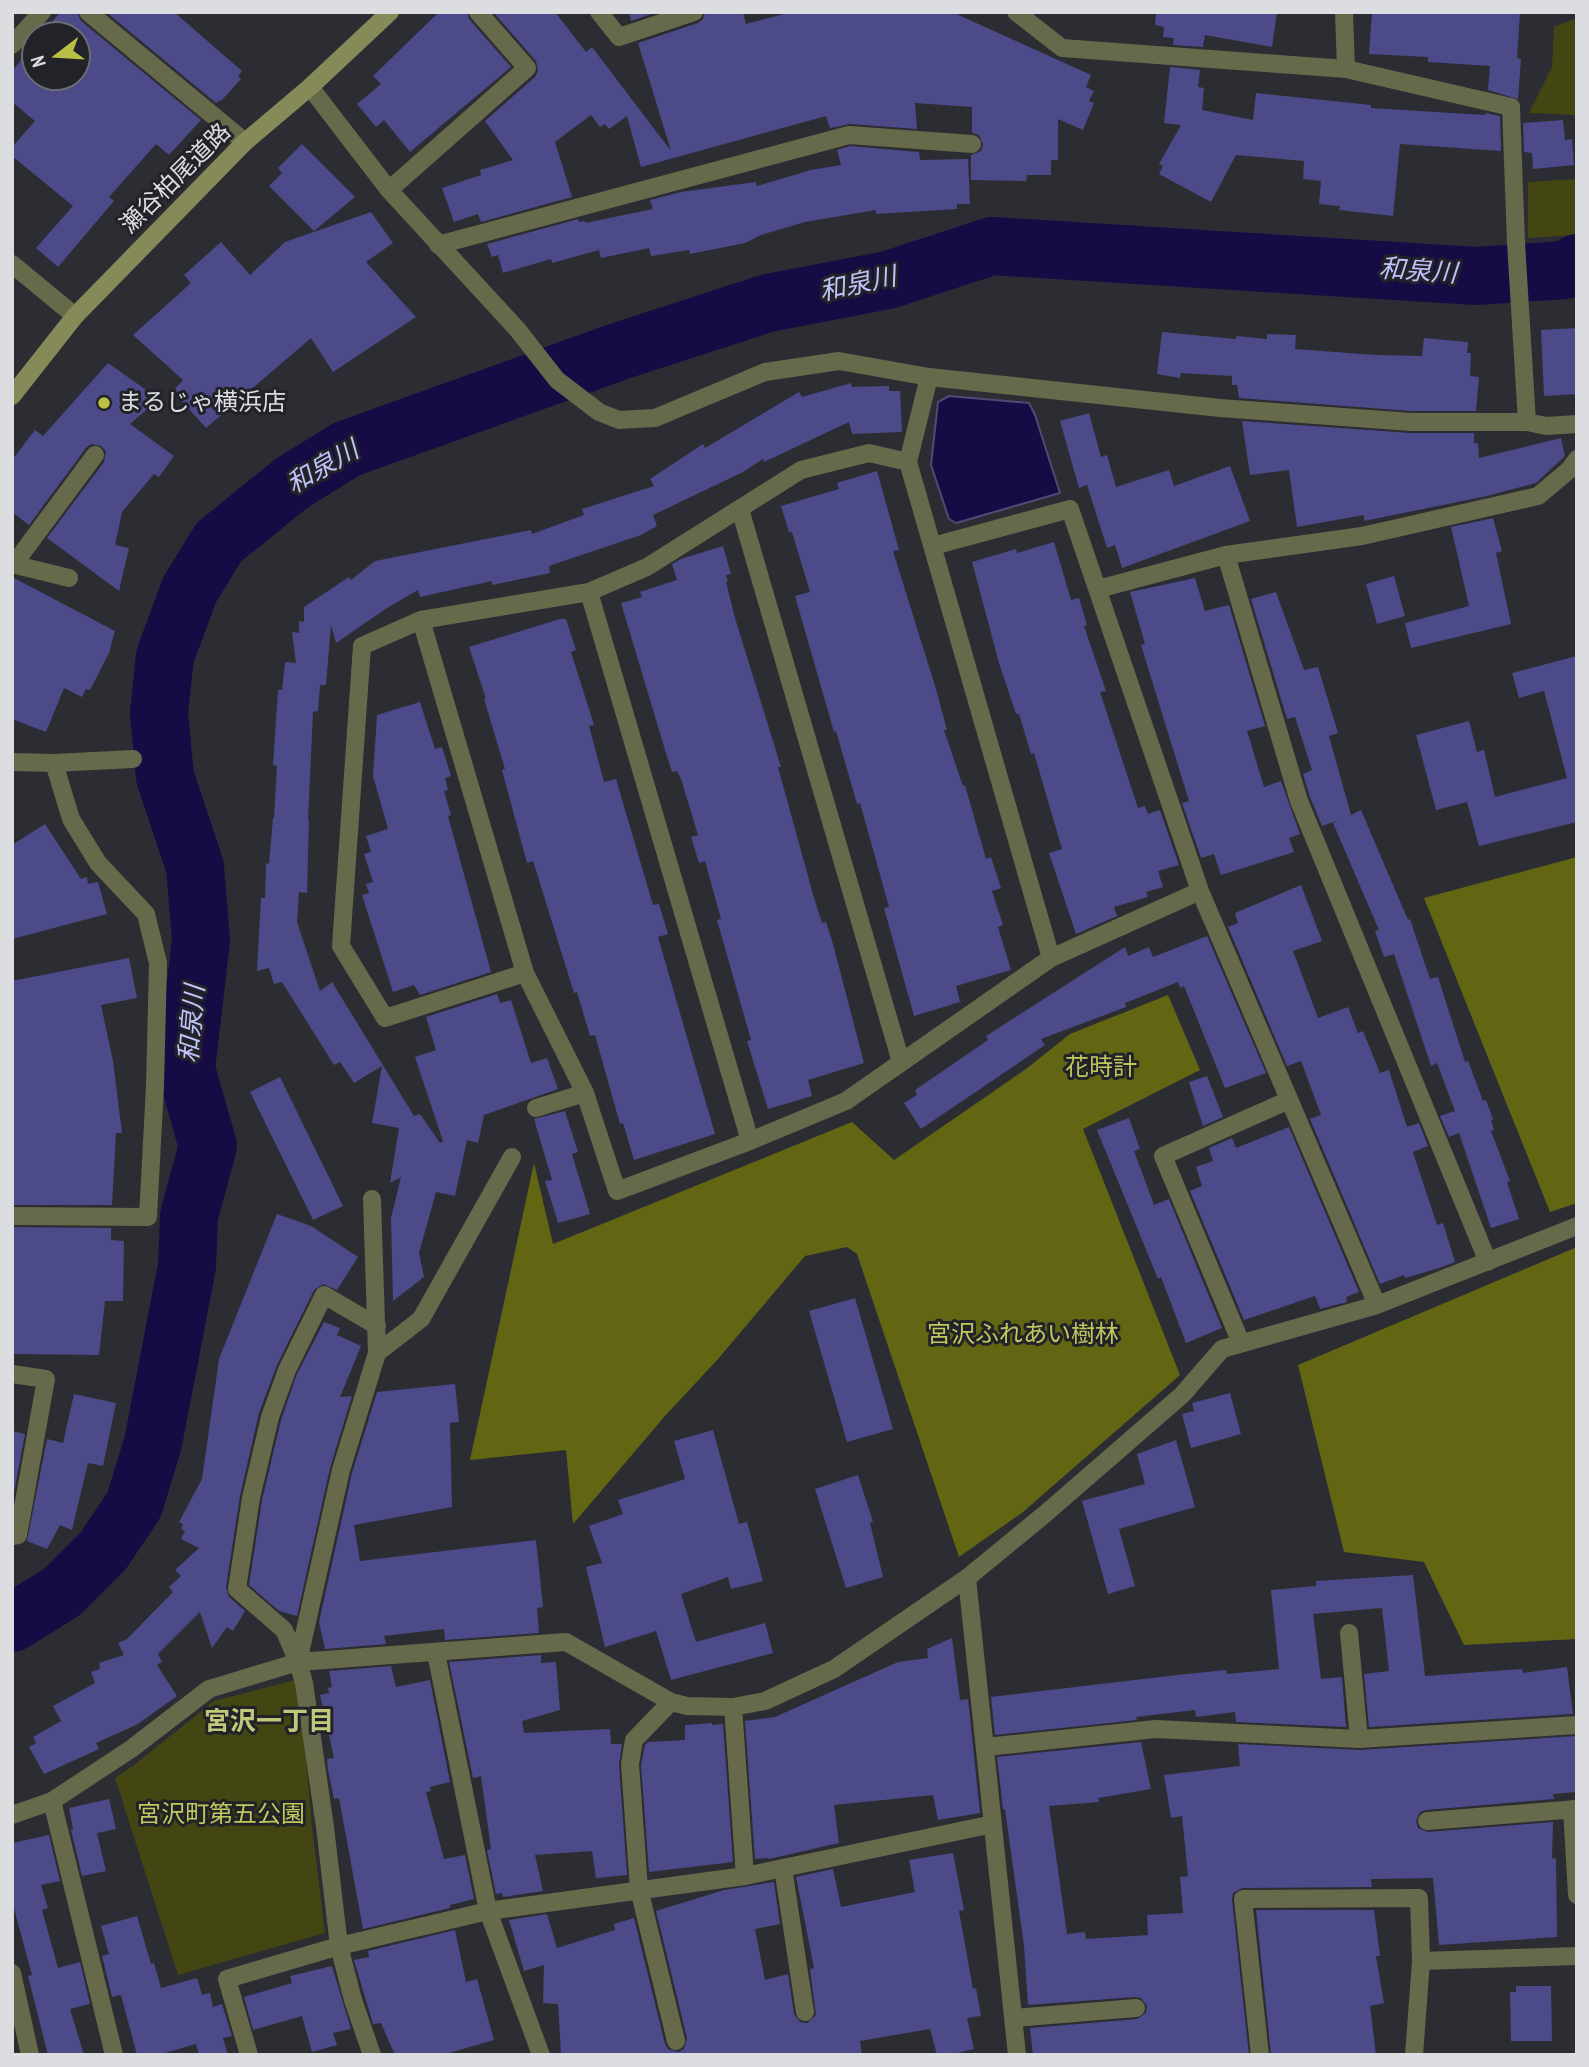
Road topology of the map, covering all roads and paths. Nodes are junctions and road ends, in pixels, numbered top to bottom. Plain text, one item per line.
1 (42, 12) edge
2 (88, 12) edge
3 (390, 12) edge
4 (478, 12) edge
5 (599, 12) edge
6 (694, 12) edge
7 (1016, 12) edge
8 (1345, 12) edge
9 (12, 45) edge
10 (1346, 69) junction
11 (310, 87) junction
12 (245, 142) junction
13 (972, 144) dead end
14 (389, 190) junction
15 (438, 245) junction
16 (12, 264) edge
17 (75, 316) junction
18 (929, 377) junction
19 (12, 396) edge
20 (1527, 422) junction
21 (1577, 424) edge
22 (95, 455) dead end
23 (1577, 459) edge
24 (908, 462) junction
25 (740, 509) junction
26 (933, 546) junction
27 (1226, 555) junction
28 (13, 564) edge
29 (69, 578) dead end
30 (1098, 589) junction
31 (589, 592) junction
32 (421, 620) junction
33 (132, 759) dead end
34 (12, 762) edge
35 (54, 763) junction
36 (1199, 891) junction
37 (1051, 958) junction
38 (525, 973) junction
39 (901, 1062) junction
40 (585, 1093) junction
41 (1289, 1100) junction
42 (536, 1108) dead end
43 (750, 1141) junction
44 (512, 1157) dead end
45 (372, 1199) dead end
46 (12, 1216) edge
47 (1577, 1226) edge
48 (1488, 1262) junction
49 (1377, 1305) junction
50 (377, 1326) junction
51 (1241, 1343) junction
52 (377, 1353) junction
53 (12, 1374) edge
54 (12, 1535) edge
55 (967, 1578) junction
56 (1349, 1633) dead end
57 (436, 1653) junction
58 (298, 1662) junction
59 (671, 1702) junction
60 (733, 1707) junction
61 (1577, 1725) edge
62 (1359, 1739) junction
63 (986, 1746) junction
64 (52, 1801) junction
65 (1574, 1809) edge
66 (12, 1815) edge
67 (1427, 1821) dead end
68 (993, 1825) junction
69 (783, 1868) junction
70 (746, 1876) junction
71 (639, 1889) junction
72 (1577, 1895) edge
73 (488, 1911) junction
74 (339, 1946) junction
75 (1577, 1956) edge
76 (1422, 1961) junction
77 (12, 1973) edge
78 (1136, 2008) dead end
79 (805, 2012) dead end
80 (1014, 2018) junction
81 (676, 2041) dead end
82 (30, 2055) edge
83 (114, 2055) edge
84 (249, 2055) edge
85 (372, 2055) edge
86 (541, 2055) edge
87 (1017, 2055) edge
88 (1261, 2055) edge
89 (1415, 2055) edge

1 - 9 street
2 - 12 street
3 - 11 main road, 瀬谷柏尾道路
4 - 14 street
5 - 6 street
7 - 10 street
8 - 10 street
10 - 20 street
11 - 12 main road, 瀬谷柏尾道路
11 - 14 street
12 - 17 main road, 瀬谷柏尾道路
13 - 15 street
14 - 15 street
15 - 18 street
16 - 17 street
17 - 19 main road, 瀬谷柏尾道路
18 - 20 street
18 - 24 street
20 - 21 street
22 - 28 street
23 - 27 street
24 - 25 street
24 - 26 street
25 - 31 street
25 - 39 street
26 - 30 street
26 - 37 street
27 - 30 street
27 - 48 street
28 - 29 street
30 - 36 street
31 - 32 street
31 - 43 street
32 - 38 street
32 - 38 street
33 - 35 street
34 - 35 street
35 - 46 street
36 - 37 street
36 - 41 street
37 - 39 street
38 - 40 street
39 - 43 street
40 - 42 street
40 - 43 street
41 - 49 street
41 - 51 street
44 - 52 street
45 - 50 street
47 - 48 street
48 - 49 street
49 - 51 street
50 - 52 street
50 - 58 street
51 - 55 street
52 - 58 street
53 - 54 street
55 - 60 street
55 - 63 street
56 - 62 street
57 - 58 street
57 - 59 street
57 - 73 street
58 - 64 street
58 - 74 street
59 - 60 street
59 - 71 street
60 - 70 street
61 - 62 street
62 - 63 street
63 - 68 street
64 - 66 street
64 - 83 street
65 - 67 street
65 - 72 street
68 - 69 street
68 - 80 street
69 - 70 street
69 - 79 street
70 - 71 street
71 - 73 street
71 - 81 street
73 - 74 street
73 - 86 street
74 - 84 street
74 - 85 street
75 - 76 street
76 - 88 street
76 - 89 street
77 - 82 street
78 - 80 street
80 - 87 street

